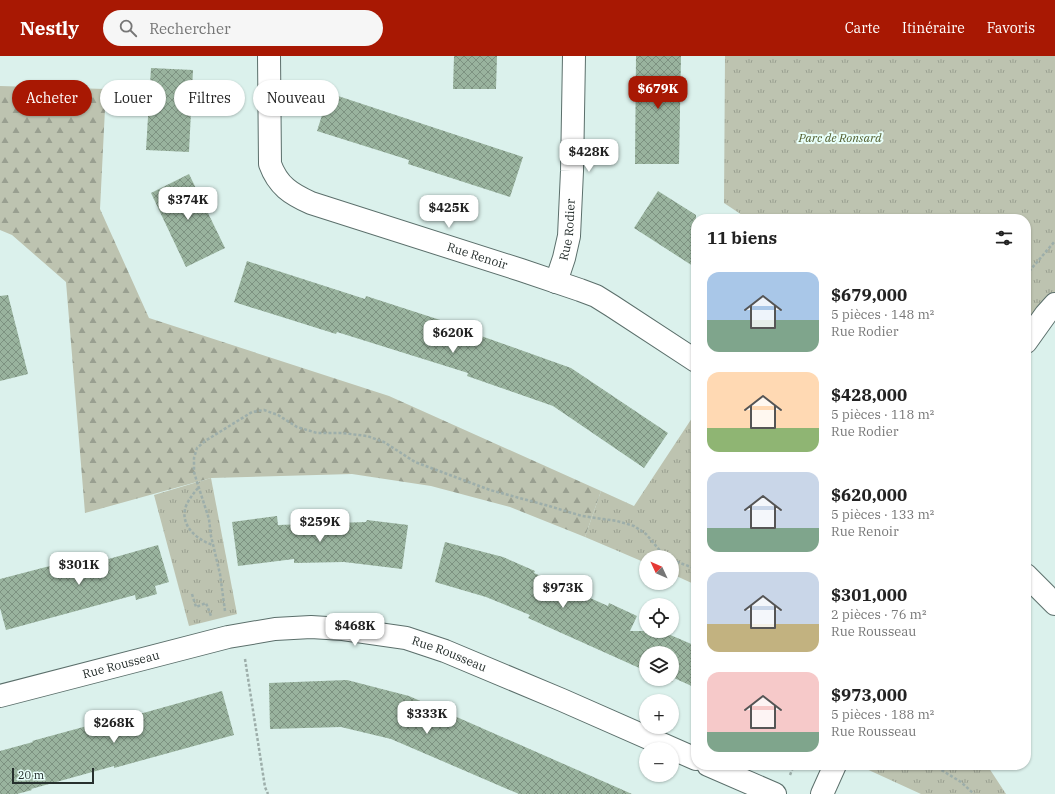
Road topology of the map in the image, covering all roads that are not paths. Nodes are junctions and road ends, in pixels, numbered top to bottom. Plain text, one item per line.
1 (269, 56) edge
2 (574, 56) edge
3 (556, 282) junction
4 (1055, 304) edge
5 (1031, 335) edge
6 (691, 358) edge
7 (1031, 580) edge
8 (1055, 604) edge
9 (0, 696) edge
10 (691, 758) edge
11 (720, 770) edge
12 (833, 770) edge
13 (776, 794) edge
14 (822, 794) edge

1 - 3 street, Rue Renoir
2 - 3 street, Rue Rodier
3 - 6 street, Rue Renoir
4 - 5 street
7 - 8 street
9 - 10 street, Rue Rousseau
11 - 13 street
12 - 14 street

